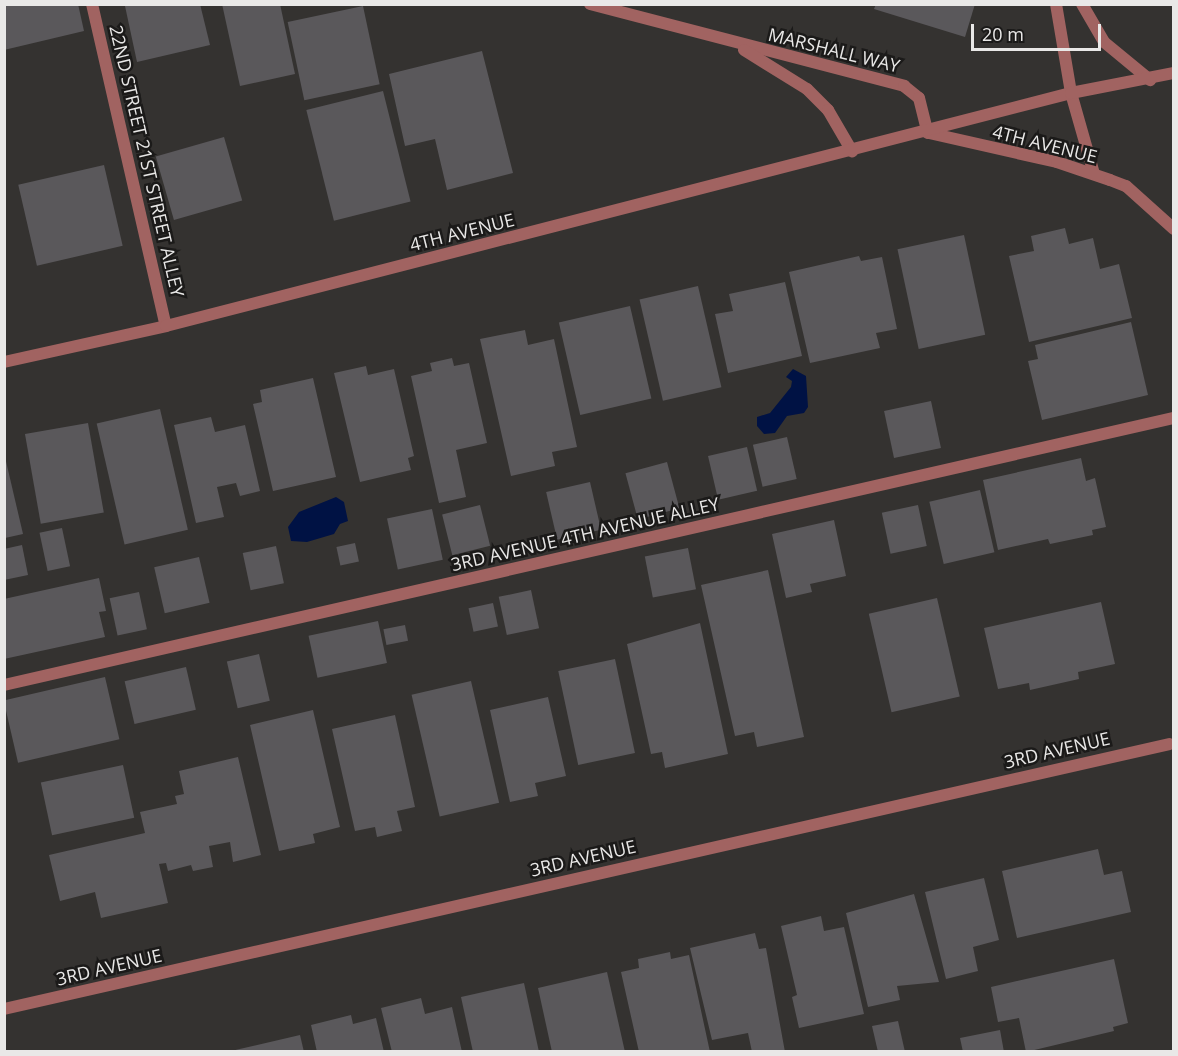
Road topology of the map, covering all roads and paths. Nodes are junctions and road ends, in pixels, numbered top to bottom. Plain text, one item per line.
1 (92, 4) edge
2 (590, 4) edge
3 (1056, 4) edge
4 (1082, 4) edge
5 (736, 44) junction
6 (1173, 73) edge
7 (1150, 80) junction
8 (1071, 93) junction
9 (927, 133) junction
10 (852, 151) junction
11 (1094, 174) junction
12 (1173, 229) edge
13 (166, 326) junction
14 (4, 362) edge
15 (1173, 418) edge
16 (4, 685) edge
17 (1172, 742) edge
18 (5, 1006) edge

1 - 13 street, 22ND STREET 21ST STREET ALLEY
2 - 5 street, MARSHALL WAY
3 - 8 street
4 - 7 street
5 - 9 street, MARSHALL WAY
5 - 10 street, MARSHALL WAY
6 - 7 street, 4TH AVENUE
7 - 8 street, 4TH AVENUE
8 - 9 street, 4TH AVENUE
8 - 11 street
9 - 10 street, 4TH AVENUE
9 - 11 street, 4TH AVENUE
10 - 13 street, 4TH AVENUE
11 - 12 street, 4TH AVENUE
13 - 14 street, 4TH AVENUE
15 - 16 street, 3RD AVENUE 4TH AVENUE ALLEY
17 - 18 street, 3RD AVENUE

